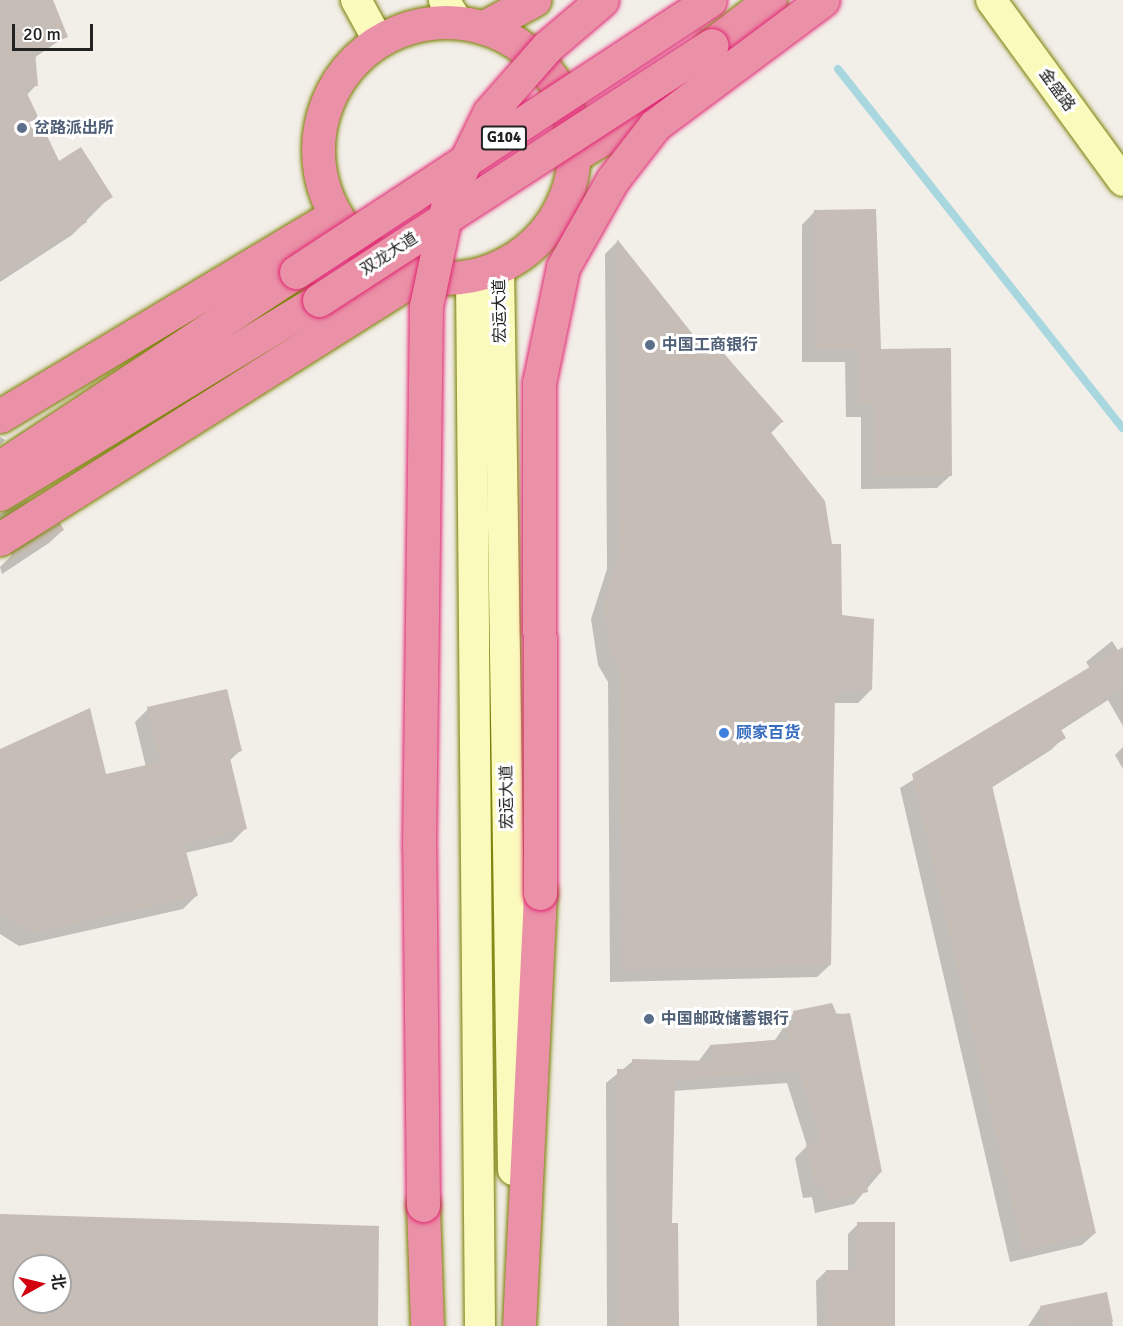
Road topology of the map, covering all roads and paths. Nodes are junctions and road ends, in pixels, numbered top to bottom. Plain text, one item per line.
1 (356, 0) edge
2 (534, 0) edge
3 (602, 0) edge
4 (710, 0) edge
5 (770, 0) edge
6 (823, 0) edge
7 (991, 0) edge
8 (462, 16) edge
9 (378, 40) junction
10 (575, 156) junction
11 (1123, 181) edge
12 (335, 215) junction
13 (485, 273) junction
14 (417, 276) junction
15 (0, 416) edge
16 (0, 467) edge
17 (0, 494) edge
18 (0, 539) edge
19 (426, 1326) edge
20 (480, 1326) edge
21 (517, 1326) edge

1 - 9 main road
2 - 8 highway
3 - 19 highway, bridge
4 - 16 highway, 双龙大道 / G104, bridge
5 - 17 highway, 双龙大道 / G104, bridge
6 - 10 highway
6 - 21 highway, bridge
7 - 11 main road, 金盛路
8 - 9 highway
8 - 10 highway
9 - 12 highway
10 - 13 highway
12 - 14 highway
12 - 15 highway
13 - 14 highway
13 - 20 main road, 宏运大道
13 - 21 main road, 宏运大道
14 - 18 highway, 双龙大道

